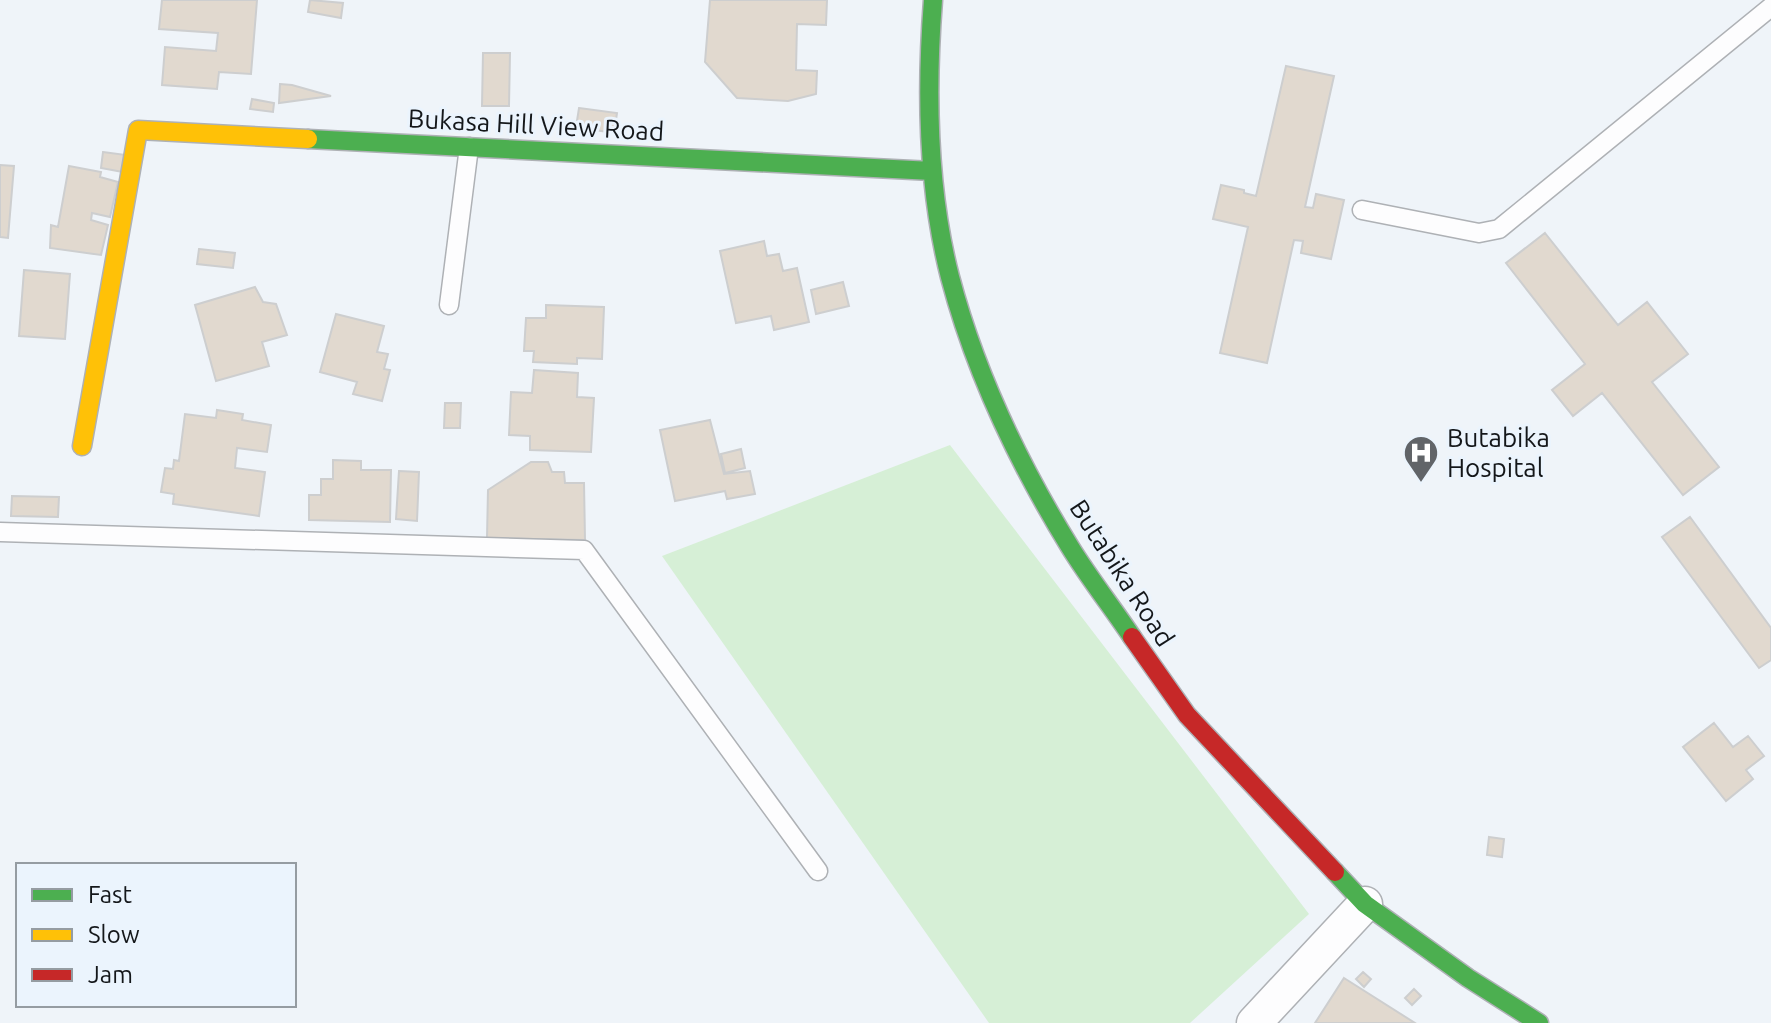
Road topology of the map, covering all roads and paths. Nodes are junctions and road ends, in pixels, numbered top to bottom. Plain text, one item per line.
1 (933, 0) edge
2 (1771, 7) edge
3 (469, 147) junction
4 (932, 171) junction
5 (1362, 210) dead end
6 (449, 305) dead end
7 (82, 446) dead end
8 (0, 532) edge
9 (818, 871) dead end
10 (1365, 904) junction
11 (1254, 1023) edge
12 (1539, 1023) edge

1 - 4 street, Butabika Road
2 - 5 lane
3 - 4 street, Bukasa Hill View Road
3 - 6 lane
3 - 7 street, Bukasa Hill View Road
4 - 10 street, Butabika Road
8 - 9 lane
10 - 11 street
10 - 12 street, Butabika Road

